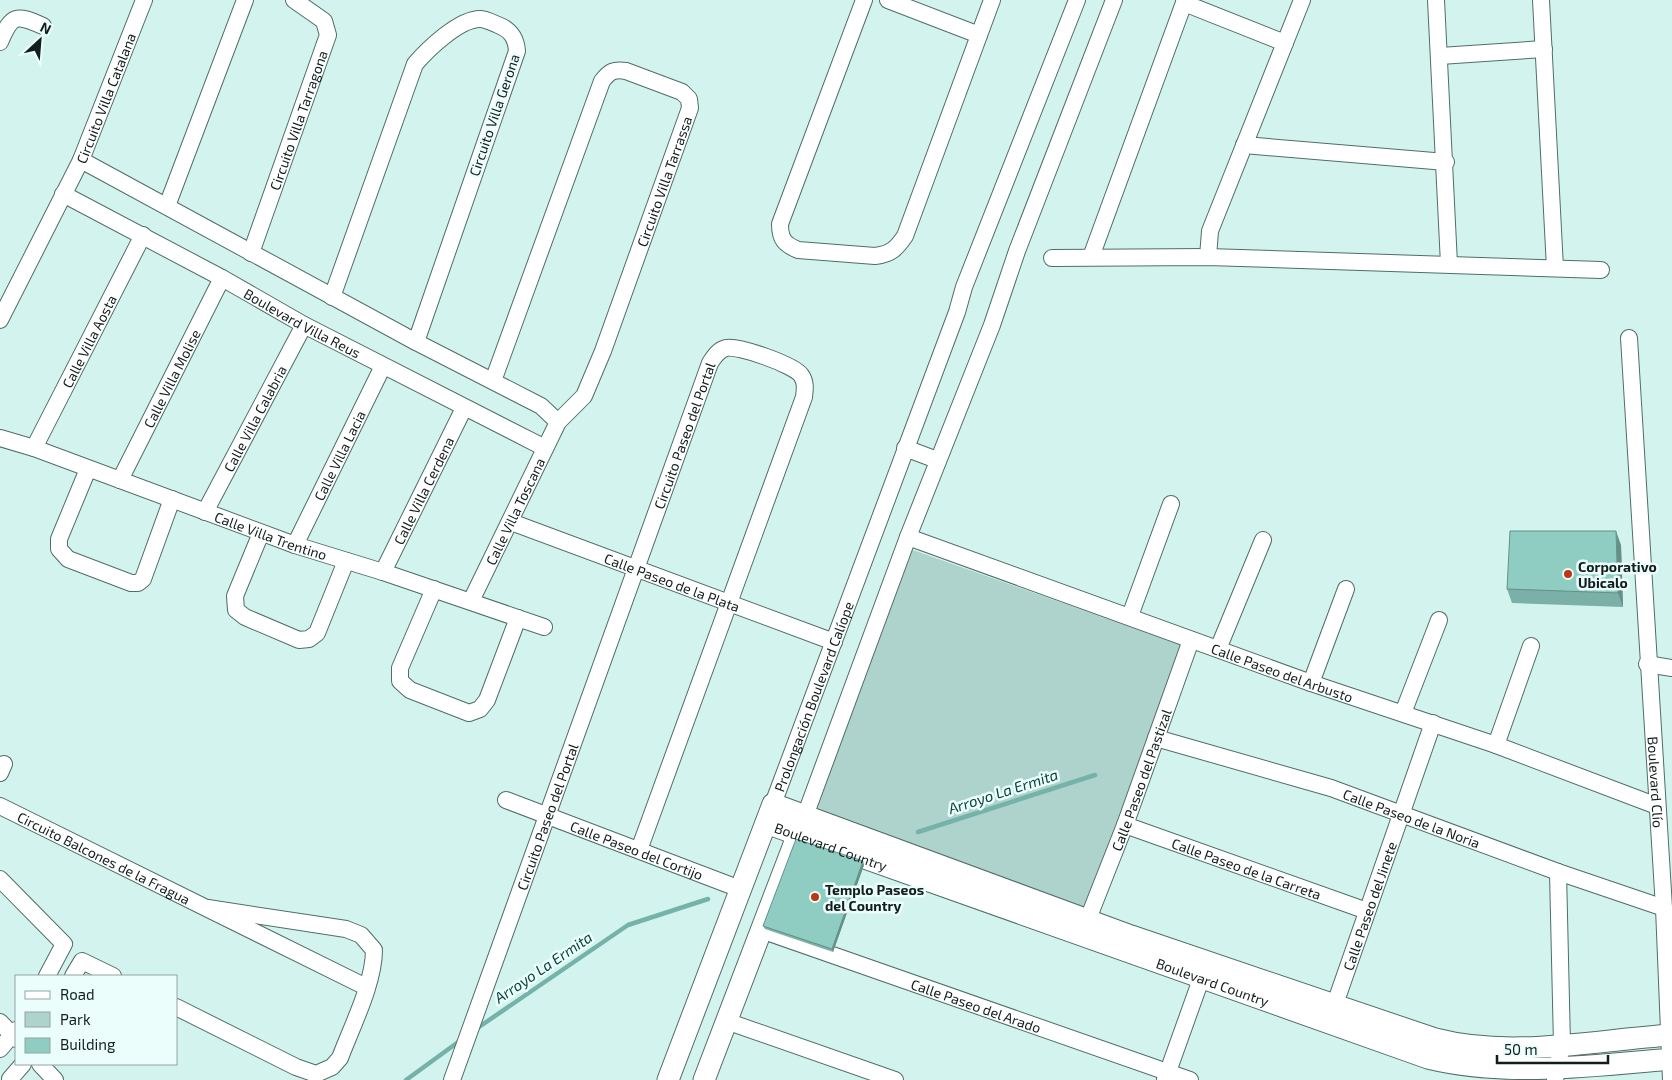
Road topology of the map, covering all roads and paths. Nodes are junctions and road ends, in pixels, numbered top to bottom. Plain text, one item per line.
1 (144, 0) edge
2 (245, 0) edge
3 (294, 0) edge
4 (864, 0) edge
5 (888, 0) edge
6 (992, 0) edge
7 (1077, 0) edge
8 (1114, 0) edge
9 (1302, 0) edge
10 (1436, 0) edge
11 (1541, 0) edge
12 (1184, 1) edge
13 (43, 26) dead end
14 (979, 35) junction
15 (0, 42) edge
16 (1285, 43) junction
17 (1544, 49) junction
18 (1440, 56) junction
19 (1244, 144) junction
20 (81, 160) junction
21 (1446, 162) junction
22 (62, 194) junction
23 (167, 206) junction
24 (143, 235) junction
25 (251, 252) junction
26 (1091, 257) junction
27 (1208, 257) junction
28 (1052, 258) dead end
29 (1449, 264) junction
30 (1555, 268) junction
31 (1601, 270) dead end
32 (222, 278) junction
33 (332, 297) junction
34 (0, 320) edge
35 (304, 324) junction
36 (1629, 338) dead end
37 (416, 342) junction
38 (383, 366) junction
39 (493, 381) junction
40 (464, 408) junction
41 (558, 422) junction
42 (1, 440) edge
43 (34, 448) junction
44 (545, 448) junction
45 (905, 448) junction
46 (937, 460) junction
47 (88, 468) junction
48 (120, 480) junction
49 (172, 499) junction
50 (1171, 504) dead end
51 (205, 512) junction
52 (511, 522) junction
53 (262, 533) junction
54 (908, 537) junction
55 (1263, 540) dead end
56 (295, 545) junction
57 (346, 562) junction
58 (636, 567) junction
59 (383, 572) junction
60 (1346, 588) dead end
61 (434, 589) junction
62 (471, 601) junction
63 (728, 602) junction
64 (1130, 616) junction
65 (518, 618) junction
66 (1439, 620) dead end
67 (544, 626) dead end
68 (1191, 640) junction
69 (834, 642) junction
70 (1531, 646) dead end
71 (1218, 649) junction
72 (1647, 664) junction
73 (1672, 668) edge
74 (1311, 683) junction
75 (1403, 713) junction
76 (1433, 723) junction
77 (1156, 738) junction
78 (1496, 745) junction
79 (506, 800) dead end
80 (0, 806) edge
81 (1658, 806) junction
82 (769, 814) junction
83 (1402, 815) junction
84 (546, 816) junction
85 (801, 825) junction
86 (1125, 825) junction
87 (639, 850) junction
88 (1558, 872) junction
89 (0, 879) edge
90 (740, 889) junction
91 (208, 908) junction
92 (1664, 908) junction
93 (1367, 911) junction
94 (1088, 920) junction
95 (761, 930) junction
96 (1204, 970) junction
97 (48, 975) edge
98 (74, 975) edge
99 (111, 975) edge
100 (366, 987) junction
101 (1335, 1004) junction
102 (178, 1009) edge
103 (726, 1021) junction
104 (0, 1022) edge
105 (15, 1035) edge
106 (1671, 1035) edge
107 (1562, 1044) junction
108 (0, 1049) edge
109 (1671, 1059) edge
110 (22, 1065) edge
111 (41, 1065) edge
112 (1556, 1074) edge
113 (7, 1076) edge
114 (1166, 1076) edge
115 (55, 1080) edge
116 (452, 1080) edge
117 (668, 1080) edge
118 (704, 1080) edge
119 (895, 1080) edge
120 (1190, 1080) edge
121 (1672, 1080) edge

1 - 20 street, Circuito Villa Catalana
2 - 23 street
3 - 25 street, Circuito Villa Tarragona
4 - 14 street
5 - 14 street
6 - 14 street
7 - 45 street, Prolongación Boulevard Calíope
8 - 46 street
9 - 16 street
10 - 18 street
11 - 17 street
12 - 16 street
12 - 26 street
13 - 15 street
16 - 19 street
17 - 18 street
17 - 30 street
18 - 21 street
19 - 21 street
19 - 27 street
20 - 22 street, Circuito Villa Catalana
20 - 23 street
21 - 29 street
22 - 24 street, Boulevard Villa Reus
22 - 34 street, Circuito Villa Catalana
23 - 25 street
24 - 32 street, Boulevard Villa Reus
24 - 43 street, Calle Villa Aosta
25 - 33 street
26 - 27 street
26 - 28 street
27 - 29 street
29 - 30 street
30 - 31 street
32 - 35 street, Boulevard Villa Reus
32 - 48 street, Calle Villa Molise
33 - 37 street
33 - 37 street, Circuito Villa Gerona
35 - 38 street, Boulevard Villa Reus
35 - 51 street, Calle Villa Calabria
36 - 72 street, Boulevard Clío
37 - 39 street
38 - 40 street, Boulevard Villa Reus
38 - 56 street, Calle Villa Lacia
39 - 41 street
39 - 41 street, Circuito Villa Tarrassa
40 - 44 street, Boulevard Villa Reus
40 - 59 street, Calle Villa Cerdena
41 - 44 street, Calle Villa Toscana
42 - 43 street, Calle Villa Trentino
43 - 47 street, Calle Villa Trentino
44 - 52 street, Calle Villa Toscana
45 - 46 street
45 - 69 street, Prolongación Boulevard Calíope
46 - 54 street
47 - 48 street, Calle Villa Trentino
47 - 49 street
48 - 49 street, Calle Villa Trentino
49 - 51 street, Calle Villa Trentino
50 - 64 street
51 - 53 street, Calle Villa Trentino
52 - 58 street, Calle Paseo de la Plata
52 - 62 street, Calle Villa Toscana
53 - 56 street, Calle Villa Trentino
53 - 57 street
54 - 64 street, Calle Paseo del Arbusto
54 - 85 street
55 - 71 street
56 - 57 street, Calle Villa Trentino
57 - 59 street, Calle Villa Trentino
58 - 63 street, Calle Paseo de la Plata
58 - 63 street, Circuito Paseo del Portal
58 - 84 street, Circuito Paseo del Portal
59 - 61 street, Calle Villa Trentino
60 - 74 street
61 - 62 street, Calle Villa Trentino
61 - 65 street
62 - 65 street, Calle Villa Trentino
63 - 69 street, Calle Paseo de la Plata
63 - 87 street, Circuito Paseo del Portal
64 - 68 street, Calle Paseo del Arbusto
65 - 67 street, Calle Villa Trentino
66 - 75 street
68 - 71 street, Calle Paseo del Arbusto
68 - 77 street, Calle Paseo del Pastizal
69 - 82 street, Prolongación Boulevard Calíope
70 - 78 street
71 - 74 street, Calle Paseo del Arbusto
72 - 73 street
72 - 81 street, Boulevard Clío
74 - 75 street, Calle Paseo del Arbusto
75 - 76 street, Calle Paseo del Arbusto
76 - 78 street, Calle Paseo del Arbusto
76 - 83 street, Calle Paseo del Jinete
77 - 83 street, Calle Paseo de la Noria
77 - 86 street, Calle Paseo del Pastizal
78 - 81 street, Calle Paseo del Arbusto
79 - 84 street, Calle Paseo del Cortijo
80 - 91 street, Circuito Balcones de la Fragua
81 - 92 street, Boulevard Clío
82 - 85 street, Boulevard Country
82 - 90 street, Prolongación Boulevard Calíope
83 - 88 street, Calle Paseo de la Noria
83 - 93 street, Calle Paseo del Jinete
84 - 87 street, Calle Paseo del Cortijo
84 - 116 street, Circuito Paseo del Portal
85 - 94 street, Boulevard Country
85 - 95 street
85 - 96 street, Boulevard Country
86 - 93 street, Calle Paseo de la Carreta
86 - 94 street, Calle Paseo del Pastizal
87 - 90 street, Calle Paseo del Cortijo
88 - 92 street, Calle Paseo de la Noria
88 - 107 street
89 - 97 street
90 - 117 street, Prolongación Boulevard Calíope
91 - 100 street, Circuito Balcones de la Fragua
91 - 100 street, Circuito Balcones de la Fragua
92 - 106 street, Boulevard Clío
93 - 101 street, Calle Paseo del Jinete
94 - 96 street, Boulevard Country
95 - 103 street
95 - 114 street, Calle Paseo del Arado
96 - 101 street, Boulevard Country
96 - 112 street, Boulevard Country
96 - 114 street
98 - 99 street
100 - 102 street, Circuito Balcones de la Fragua
101 - 107 street, Boulevard Country
103 - 118 street
103 - 119 street
104 - 105 street
105 - 108 street
106 - 107 street, Boulevard Country
106 - 109 street, Boulevard Clío
107 - 112 street
109 - 112 street, Boulevard Country
109 - 121 street, Boulevard Clío
110 - 113 street
111 - 115 street
114 - 120 street, Calle Paseo del Arado

